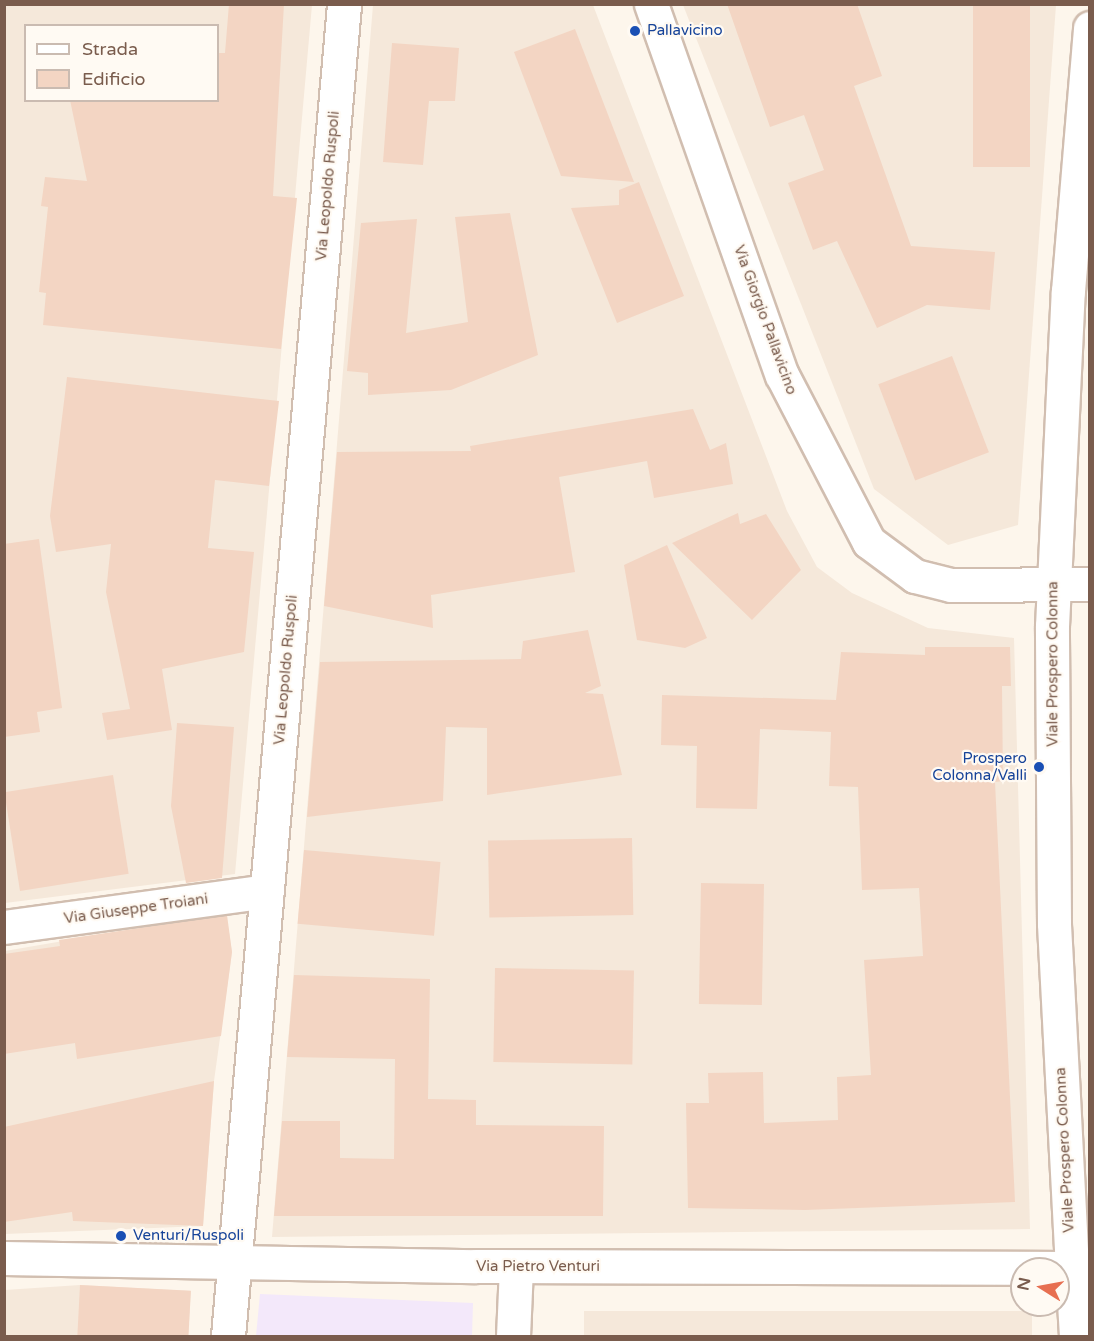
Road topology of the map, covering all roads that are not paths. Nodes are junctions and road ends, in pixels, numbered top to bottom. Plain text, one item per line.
1 (344, 4) edge
2 (651, 4) edge
3 (1089, 28) edge
4 (1089, 585) edge
5 (1053, 586) junction
6 (267, 891) junction
7 (4, 927) edge
8 (4, 1258) edge
9 (235, 1261) junction
10 (516, 1267) junction
11 (1081, 1268) edge
12 (228, 1336) edge
13 (513, 1336) edge
14 (1076, 1336) edge

1 - 6 street, Via Leopoldo Ruspoli
2 - 5 street, Via Giorgio Pallavicino
3 - 5 street, Viale Prospero Colonna
4 - 5 street, Via Giorgio Pallavicino
5 - 11 street, Viale Prospero Colonna
6 - 7 street, Via Giuseppe Troiani
6 - 9 street, Via Leopoldo Ruspoli
8 - 9 street, Via Pietro Venturi
9 - 10 street, Via Pietro Venturi
9 - 12 street, Via Leopoldo Ruspoli
10 - 11 street, Via Pietro Venturi
10 - 13 street
11 - 14 street, Viale Prospero Colonna

